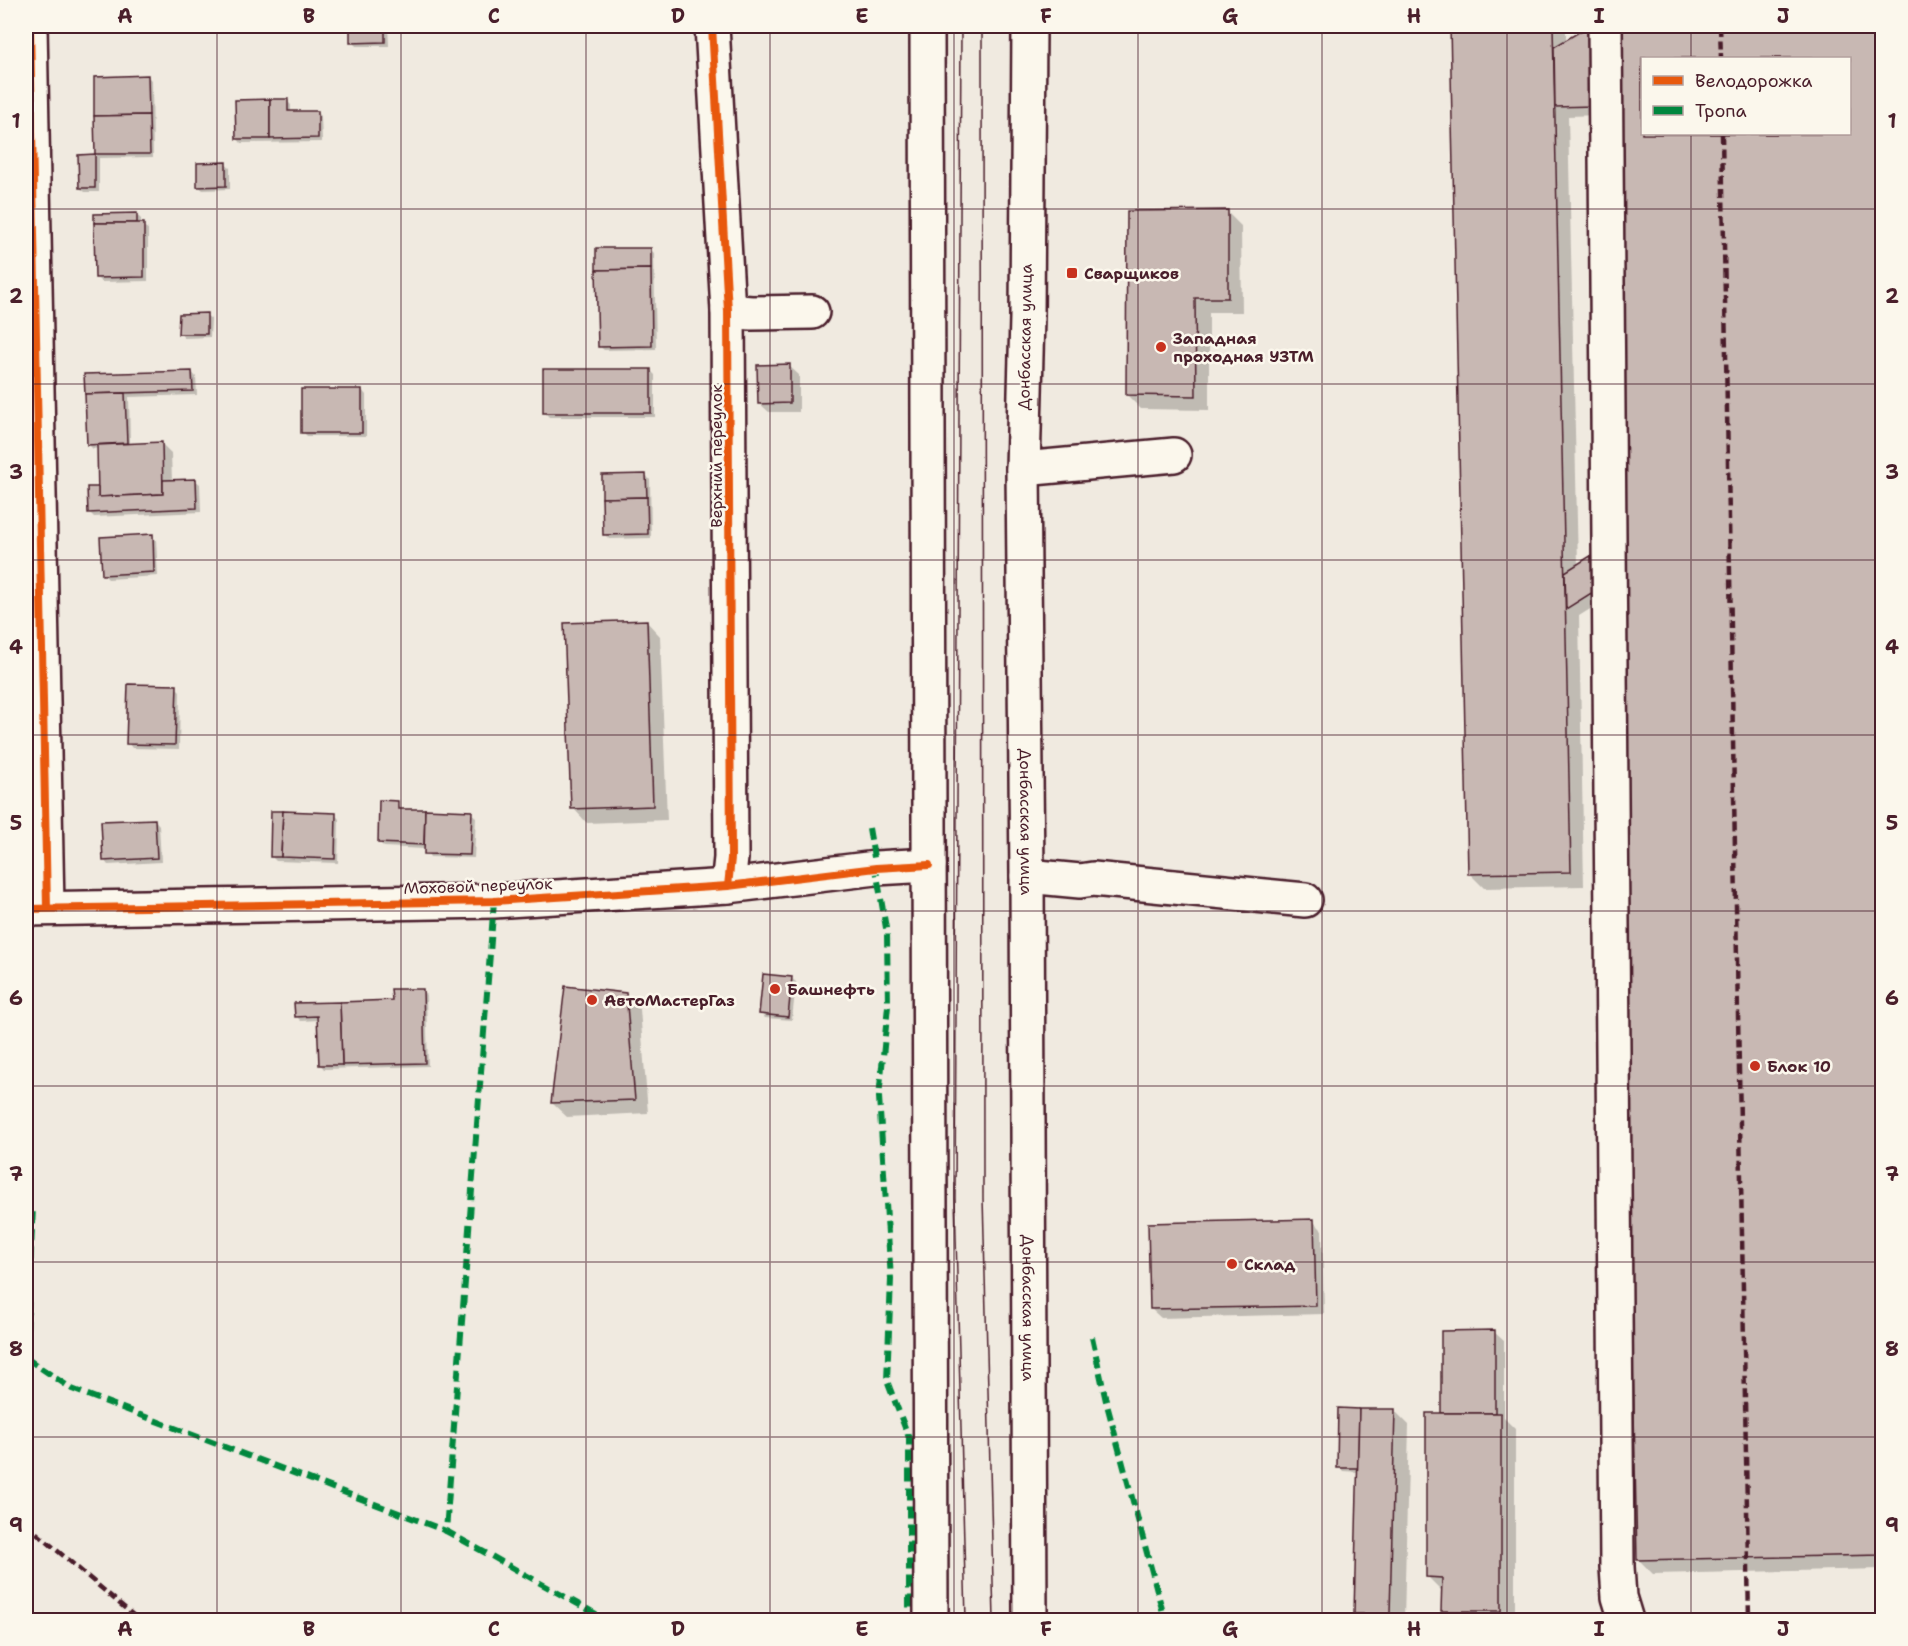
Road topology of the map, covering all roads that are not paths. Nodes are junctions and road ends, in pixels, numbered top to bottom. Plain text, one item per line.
1 (30, 26) edge
2 (712, 26) edge
3 (927, 26) edge
4 (1029, 26) edge
5 (1605, 26) edge
6 (729, 311) junction
7 (812, 312) dead end
8 (1174, 455) dead end
9 (1023, 469) junction
10 (929, 865) junction
11 (1028, 876) junction
12 (728, 886) junction
13 (1305, 900) dead end
14 (36, 908) edge
15 (931, 1620) edge
16 (1030, 1620) edge
17 (1626, 1620) edge

1 - 14 main road
2 - 6 main road, Верхний переулок
3 - 10 main road
4 - 9 main road, Донбасская улица
5 - 17 main road
6 - 7 main road
6 - 12 main road, Верхний переулок
8 - 9 main road
9 - 11 main road, Донбасская улица
10 - 12 main road, Моховой переулок
10 - 15 main road
11 - 13 main road
11 - 16 main road, Донбасская улица
12 - 14 main road, Моховой переулок

